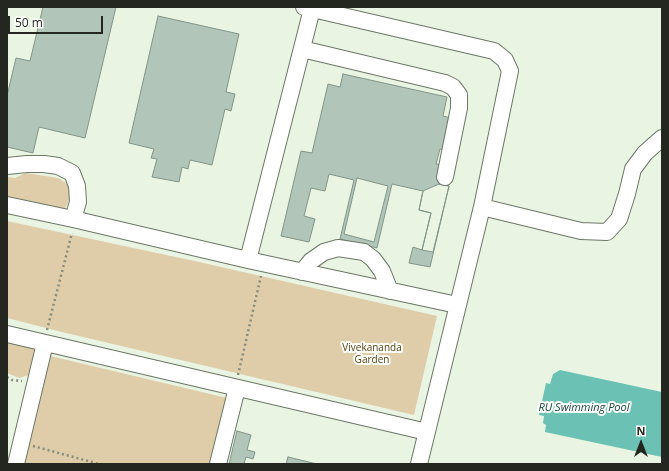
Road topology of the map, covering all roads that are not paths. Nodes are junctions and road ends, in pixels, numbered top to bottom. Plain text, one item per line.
1 (308, 8) edge
2 (302, 49) junction
3 (662, 138) edge
4 (7, 166) edge
5 (445, 177) dead end
6 (7, 205) edge
7 (482, 207) junction
8 (73, 225) junction
9 (248, 260) junction
10 (302, 272) junction
11 (390, 291) junction
12 (457, 305) junction
13 (7, 334) edge
14 (45, 339) junction
15 (237, 384) junction
16 (427, 432) junction
17 (16, 464) edge
18 (218, 464) edge
19 (419, 464) edge

1 - 2 lane
1 - 7 lane
2 - 5 lane
2 - 9 lane
3 - 7 lane
4 - 8 lane
6 - 8 lane
7 - 12 lane
8 - 9 lane
9 - 10 lane
10 - 11 lane
10 - 11 lane
11 - 12 lane
12 - 16 lane
13 - 14 lane
14 - 15 lane
14 - 17 lane
15 - 16 lane
15 - 18 lane
16 - 19 lane

